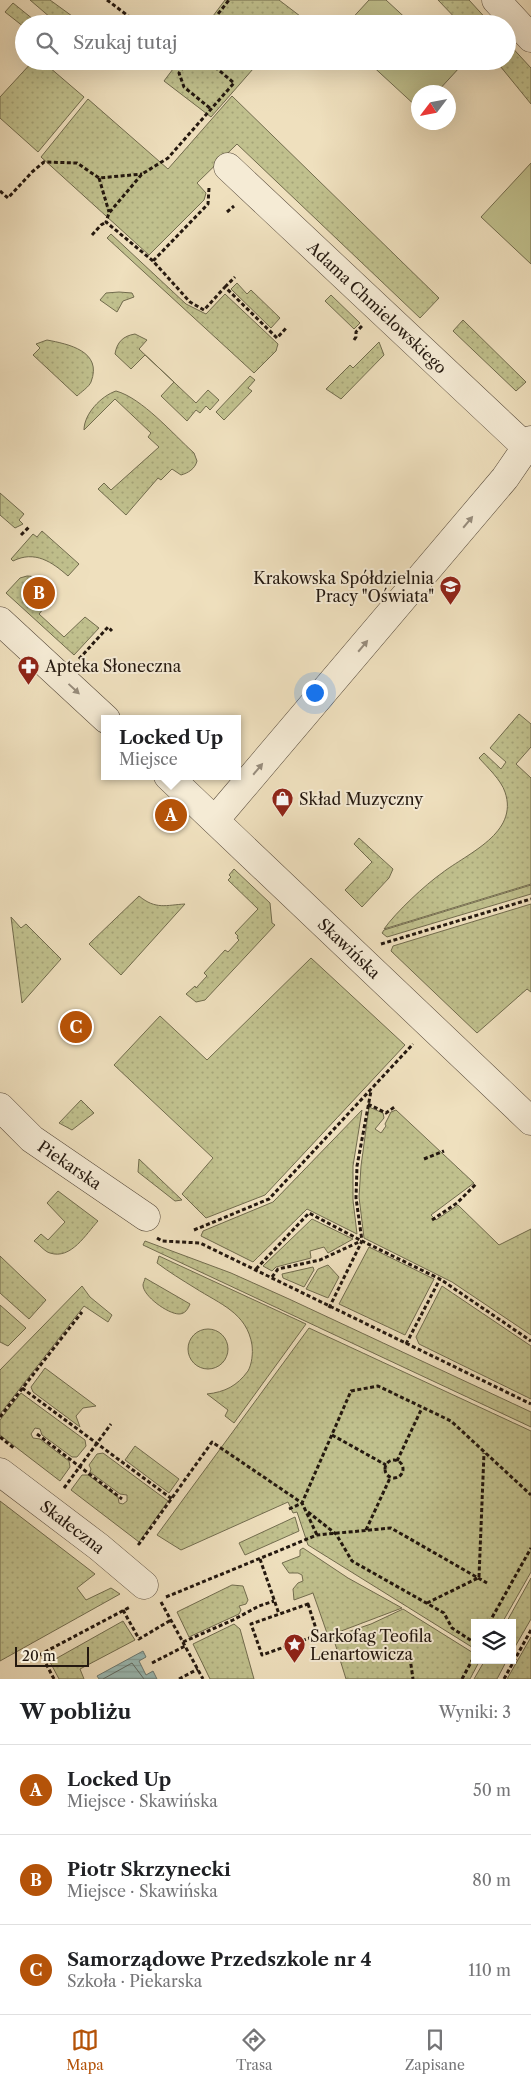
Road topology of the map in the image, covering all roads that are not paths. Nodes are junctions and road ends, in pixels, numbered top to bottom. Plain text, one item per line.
1 (496, 0) edge
2 (510, 15) edge
3 (516, 22) edge
4 (531, 38) edge
5 (228, 167) dead end
6 (529, 443) edge
7 (0, 621) edge
8 (102, 715) edge
9 (172, 780) edge
10 (215, 820) junction
11 (0, 1107) edge
12 (531, 1121) edge
13 (148, 1225) road end
14 (0, 1472) edge
15 (149, 1597) road end

1 - 2 street
3 - 4 street
5 - 6 street, Adama Chmielowskiego
10 -> 6 street
7 -> 8 street
9 - 10 street, Skawińska
10 - 12 street, Skawińska
11 - 13 street, Piekarska
14 - 15 street, Skałeczna

